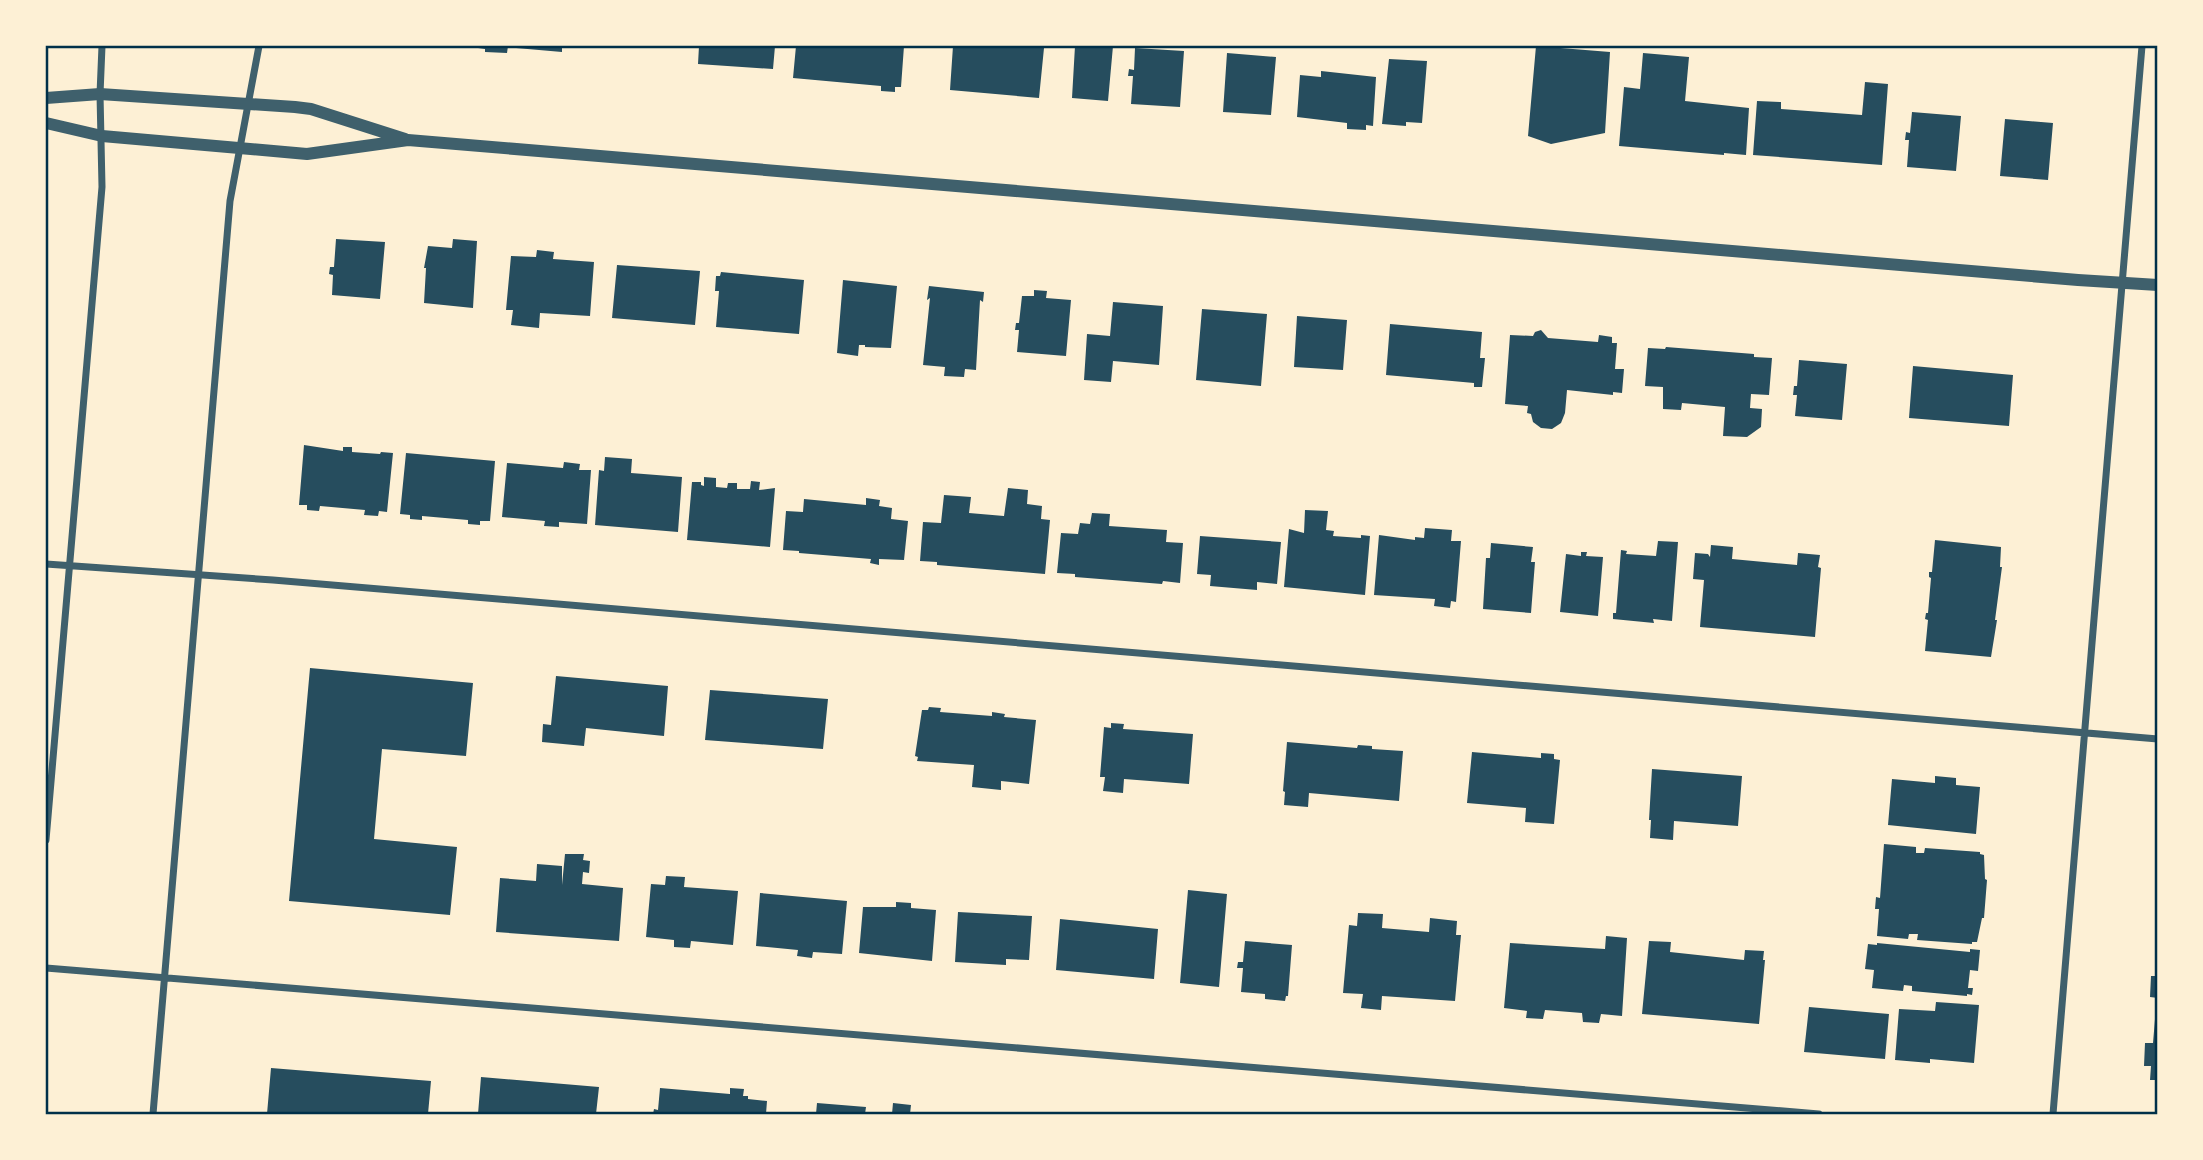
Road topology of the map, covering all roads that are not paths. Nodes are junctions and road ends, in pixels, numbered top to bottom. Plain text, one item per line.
1 (102, 46) edge
2 (259, 46) edge
3 (2142, 46) edge
4 (100, 94) junction
5 (46, 98) edge
6 (247, 104) junction
7 (46, 123) edge
8 (102, 136) junction
9 (408, 140) junction
10 (238, 149) junction
11 (2120, 281) junction
12 (2158, 285) edge
13 (46, 564) edge
14 (68, 566) junction
15 (198, 574) junction
16 (2085, 732) junction
17 (2158, 739) edge
18 (46, 841) edge
19 (46, 968) edge
20 (165, 978) junction
21 (153, 1115) edge
22 (1819, 1115) edge
23 (2053, 1115) edge

1 - 4 street
2 - 6 street
3 - 11 street
4 - 5 street
4 - 6 street
4 - 8 street
6 - 9 street
6 - 10 street
7 - 8 street
8 - 10 street
8 - 14 street
9 - 10 street
9 - 11 street
10 - 15 street
11 - 12 street
11 - 16 street
13 - 14 street
14 - 15 street
14 - 18 street
15 - 16 street
15 - 20 street
16 - 17 street
16 - 23 street
19 - 20 street
20 - 21 street
20 - 22 street

